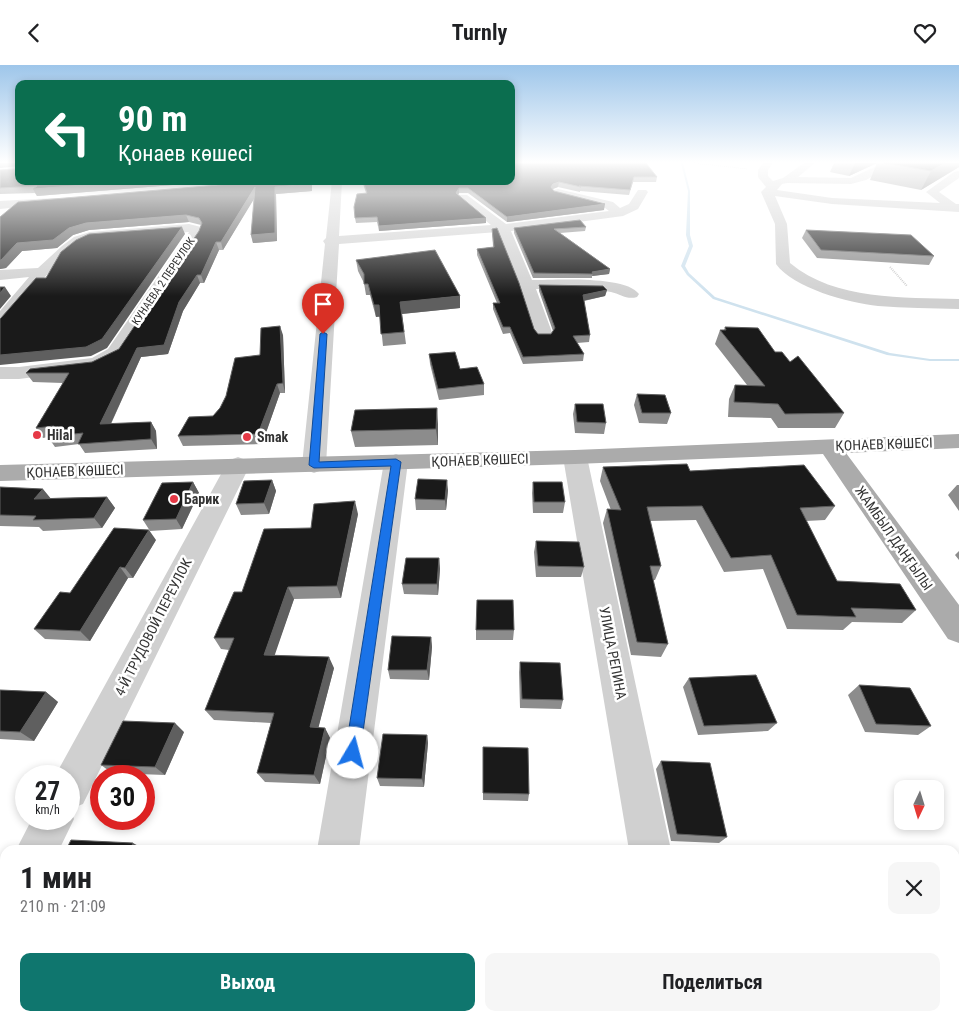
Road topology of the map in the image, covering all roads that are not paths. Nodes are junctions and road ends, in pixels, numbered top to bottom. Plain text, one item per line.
1 (334, 208) edge
2 (477, 208) edge
3 (613, 208) edge
4 (631, 208) edge
5 (776, 208) edge
6 (853, 208) edge
7 (619, 213) junction
8 (852, 216) dead end
9 (503, 228) junction
10 (330, 241) junction
11 (43, 272) junction
12 (0, 275) edge
13 (527, 285) junction
14 (631, 294) dead end
15 (959, 304) edge
16 (0, 322) edge
17 (544, 335) edge
18 (9, 373) edge
19 (0, 395) edge
20 (959, 441) edge
21 (830, 447) junction
22 (576, 457) junction
23 (396, 462) junction
24 (238, 465) junction
25 (314, 465) junction
26 (0, 473) edge
27 (959, 630) edge
28 (80, 769) edge
29 (48, 830) edge
30 (40, 845) edge
31 (339, 845) edge
32 (649, 845) edge

1 - 10 street
2 - 9 street
3 - 7 street
4 - 7 street
5 - 15 street
6 - 8 street
7 - 9 street
9 - 10 street
9 - 13 street
10 - 25 street
11 - 12 street
11 - 16 street, КУНАЕВА 2 ПЕРЕУЛОК
11 - 18 street, КУНАЕВА 2 ПЕРЕУЛОК
13 - 14 street
13 - 17 street
18 - 19 street
20 - 21 main road, ҚОНАЕВ КӨШЕСІ
21 - 22 main road, ҚОНАЕВ КӨШЕСІ
21 - 27 main road, ЖАМБЫЛ ДАҢҒЫЛЫ
22 - 23 main road, ҚОНАЕВ КӨШЕСІ
22 - 32 street, УЛИЦА РЕПИНА
23 - 25 main road, ҚОНАЕВ КӨШЕСІ
23 - 31 street
24 - 25 main road, ҚОНАЕВ КӨШЕСІ
24 - 26 main road, ҚОНАЕВ КӨШЕСІ
24 - 28 street, 4-Й ТРУДОВОЙ ПЕРЕУЛОК
29 - 30 street

